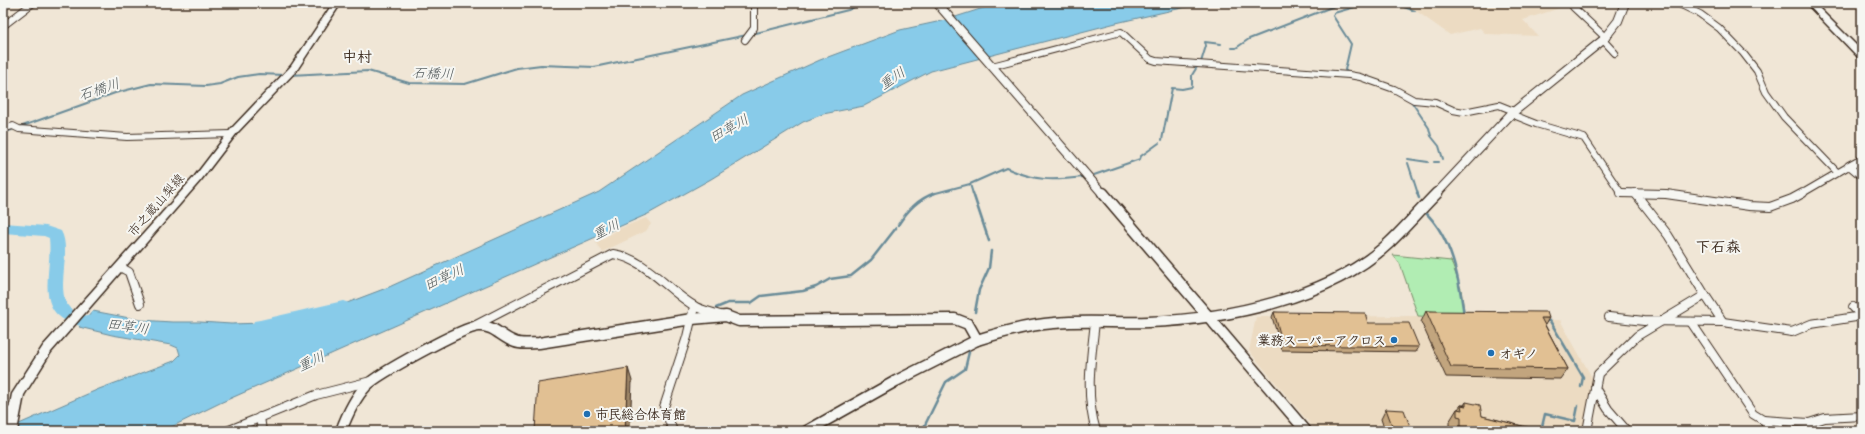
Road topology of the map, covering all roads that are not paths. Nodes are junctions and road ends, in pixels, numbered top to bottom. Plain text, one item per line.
1 (33, 3) edge
2 (337, 3) edge
3 (754, 3) edge
4 (937, 3) edge
5 (1584, 3) edge
6 (1625, 3) edge
7 (1677, 3) edge
8 (1810, 3) edge
9 (3, 26) edge
10 (1604, 39) junction
11 (745, 40) dead end
12 (1615, 53) dead end
13 (1862, 56) edge
14 (992, 66) junction
15 (1512, 112) junction
16 (3, 129) edge
17 (231, 134) junction
18 (1862, 159) edge
19 (1849, 166) junction
20 (1837, 172) junction
21 (1862, 177) edge
22 (1635, 193) junction
23 (120, 267) junction
24 (1705, 295) junction
25 (140, 304) dead end
26 (694, 307) junction
27 (1862, 307) edge
28 (726, 316) junction
29 (1208, 316) junction
30 (1862, 316) edge
31 (1609, 317) dead end
32 (692, 319) junction
33 (1663, 321) junction
34 (1095, 322) junction
35 (1692, 322) junction
36 (1723, 322) junction
37 (476, 325) junction
38 (977, 340) junction
39 (371, 381) junction
40 (1595, 388) junction
41 (1862, 416) edge
42 (260, 417) junction
43 (9, 420) edge
44 (1763, 420) junction
45 (227, 431) edge
46 (262, 431) edge
47 (341, 431) edge
48 (673, 431) edge
49 (807, 431) edge
50 (1096, 431) edge
51 (1306, 431) edge
52 (1587, 431) edge
53 (1627, 431) edge
54 (1771, 431) edge

1 - 9 street
2 - 17 main road, 市之蔵山梨線
3 - 11 street
4 - 14 street
5 - 10 street
6 - 10 street
7 - 20 street
8 - 13 main road
10 - 12 street
10 - 15 street
14 - 15 street
14 - 29 street
15 - 22 street
15 - 29 street
16 - 17 street
17 - 23 main road, 市之蔵山梨線
18 - 19 street
19 - 20 street
19 - 21 street
20 - 22 street
22 - 24 street
23 - 25 street
23 - 43 main road, 市之蔵山梨線
24 - 33 street
24 - 36 street
26 - 28 street
26 - 32 street
26 - 37 street
27 - 30 street
28 - 32 street
28 - 38 street
29 - 34 street
29 - 51 street
30 - 36 street
31 - 33 street
32 - 37 street
32 - 48 street
33 - 35 street
33 - 40 street
34 - 38 street
34 - 50 street
35 - 36 street
35 - 44 street
37 - 39 street
38 - 49 street
39 - 42 street
39 - 47 street
40 - 52 street
40 - 53 street
41 - 44 street
42 - 45 street
42 - 46 street
44 - 54 street

